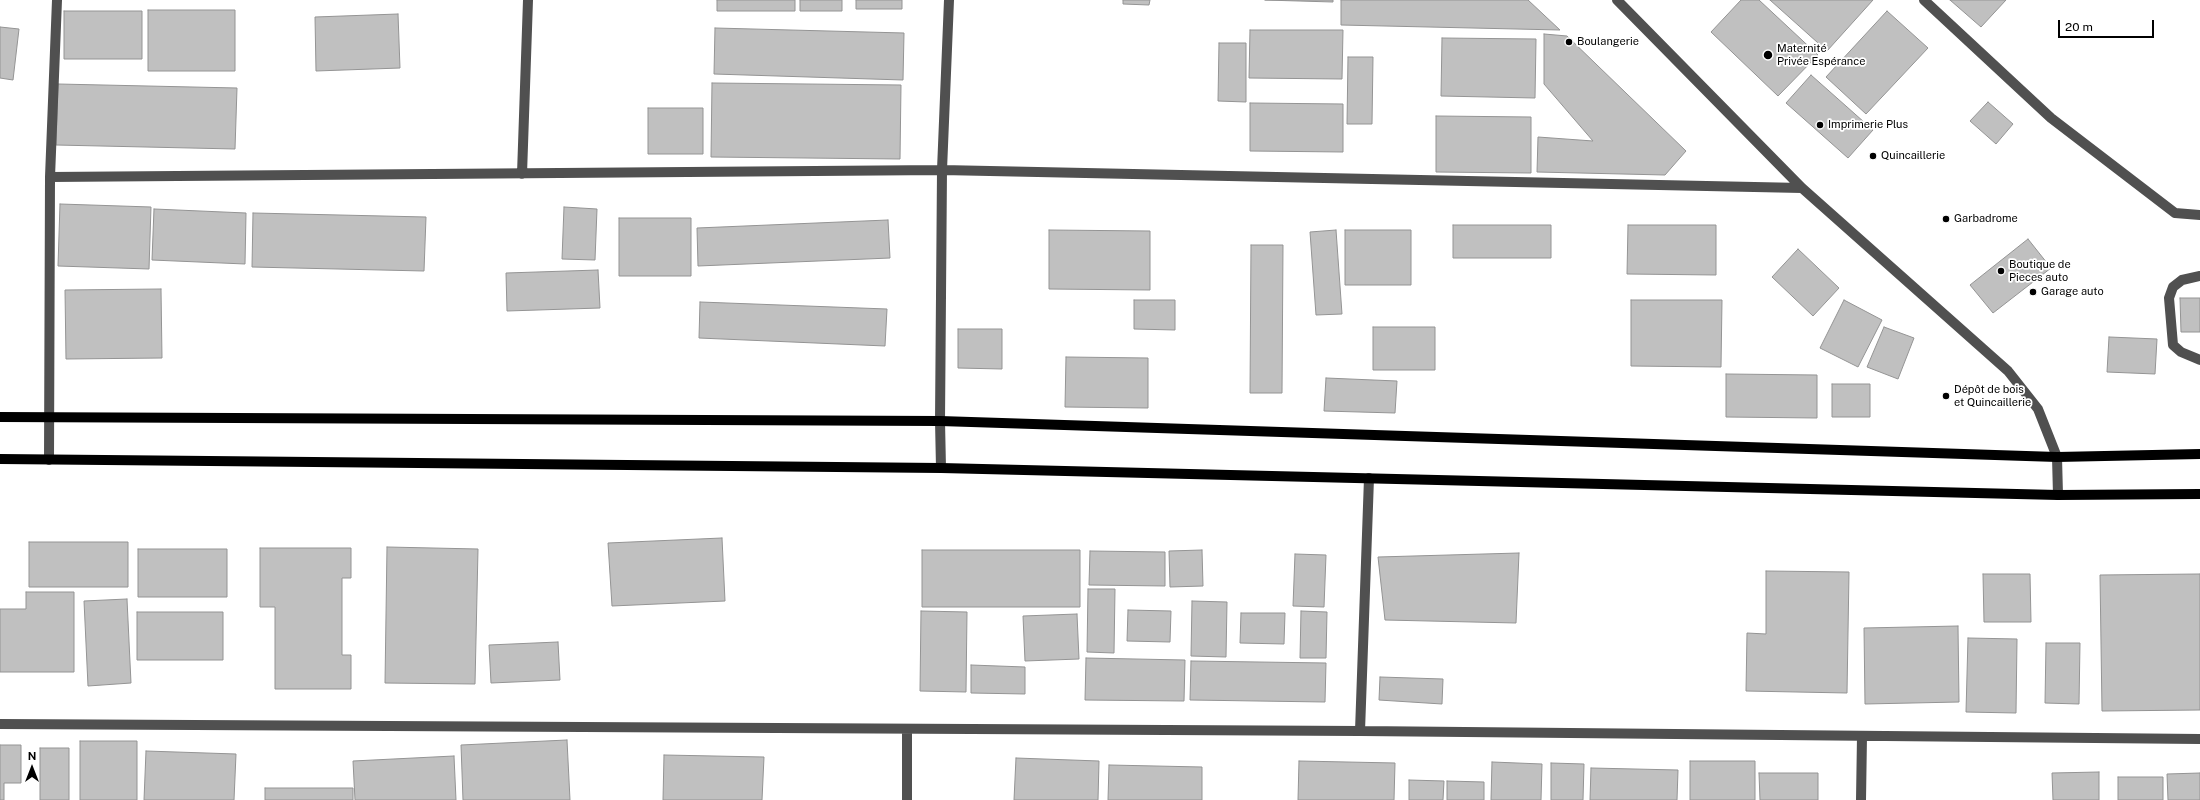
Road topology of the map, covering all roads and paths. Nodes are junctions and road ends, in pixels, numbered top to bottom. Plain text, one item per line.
1 (57, 0) edge
2 (528, 0) edge
3 (949, 0) edge
4 (1617, 0) edge
5 (1924, 0) edge
6 (942, 170) junction
7 (522, 174) junction
8 (50, 177) junction
9 (1802, 188) junction
10 (2200, 215) edge
11 (2200, 276) edge
12 (2200, 360) edge
13 (0, 417) edge
14 (48, 417) junction
15 (940, 421) junction
16 (2200, 454) edge
17 (2057, 457) junction
18 (0, 459) edge
19 (49, 460) junction
20 (941, 468) junction
21 (1369, 478) junction
22 (2200, 494) edge
23 (2058, 495) junction
24 (0, 724) edge
25 (907, 729) junction
26 (1360, 731) junction
27 (1862, 736) junction
28 (2200, 739) edge
29 (907, 800) edge
30 (1861, 800) edge

1 - 8 street
2 - 7 street
3 - 6 street
4 - 9 street
5 - 10 street
6 - 7 street
6 - 9 street
6 - 15 street
7 - 8 street
8 - 14 street
9 - 17 street
11 - 12 street
13 - 14 main road
14 - 15 main road
14 - 19 street
15 - 17 main road
15 - 20 street
16 - 17 main road
17 - 23 street
18 - 19 main road
19 - 20 main road
20 - 21 main road
21 - 23 main road
21 - 26 street
22 - 23 main road
24 - 25 street
25 - 26 street
25 - 29 street
26 - 27 street
27 - 28 street
27 - 30 street

